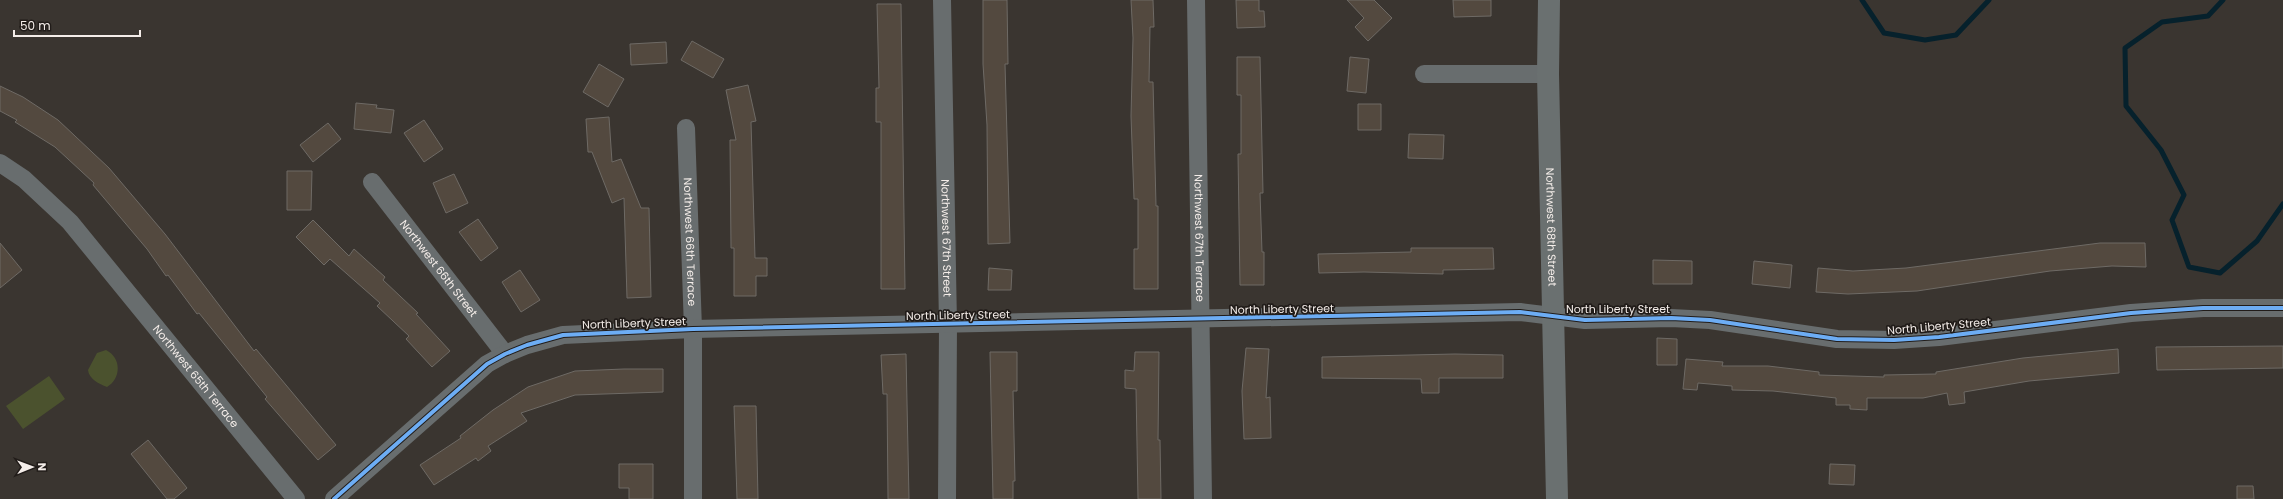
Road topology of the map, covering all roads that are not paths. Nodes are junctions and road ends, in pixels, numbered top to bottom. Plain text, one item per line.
1 (942, 0) edge
2 (1196, 0) edge
3 (1548, 0) edge
4 (1424, 74) dead end
5 (1548, 74) junction
6 (686, 128) dead end
7 (0, 163) edge
8 (372, 182) dead end
9 (2283, 308) edge
10 (1554, 317) junction
11 (1201, 319) junction
12 (948, 324) junction
13 (693, 329) junction
14 (505, 354) junction
15 (296, 499) edge
16 (334, 499) edge
17 (694, 499) edge
18 (947, 499) edge
19 (1203, 499) edge
20 (1557, 499) edge

1 - 12 street, Northwest 67th Street
2 - 11 street, Northwest 67th Terrace
3 - 5 main road, Northwest 68th Street
4 - 5 street
5 - 10 main road, Northwest 68th Street
6 - 13 street, Northwest 66th Terrace
7 - 15 street, Northwest 65th Terrace
8 - 14 street, Northwest 66th Street
9 - 10 street, North Liberty Street
10 - 11 street, North Liberty Street
10 - 20 main road, Northwest 68th Street
11 - 12 street, North Liberty Street
11 - 19 street, Northwest 67th Terrace
12 - 13 street, North Liberty Street
12 - 18 street, Northwest 67th Street
13 - 14 street, North Liberty Street
13 - 17 street, Northwest 66th Terrace
14 - 16 street, North Liberty Street

